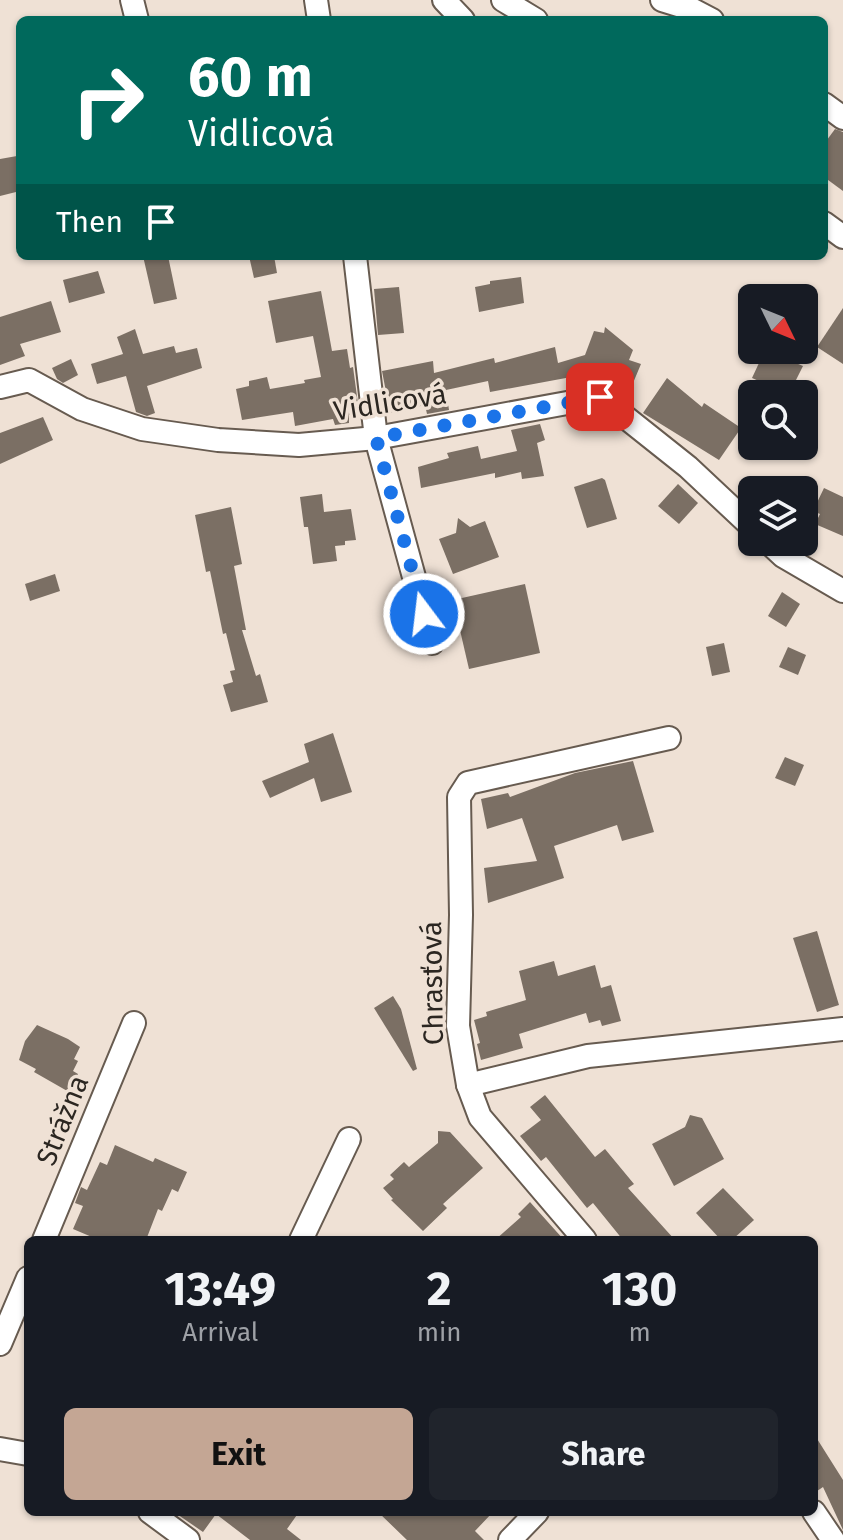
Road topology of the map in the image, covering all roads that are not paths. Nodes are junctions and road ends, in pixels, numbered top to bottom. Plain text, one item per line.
1 (444, 0) edge
2 (503, 0) edge
3 (662, 0) edge
4 (459, 16) edge
5 (529, 16) edge
6 (704, 16) edge
7 (355, 260) edge
8 (0, 387) edge
9 (376, 438) junction
10 (738, 514) edge
11 (783, 556) edge
12 (843, 591) edge
13 (432, 643) dead end
14 (669, 738) dead end
15 (134, 1023) dead end
16 (843, 1029) edge
17 (468, 1085) junction
18 (349, 1139) dead end
19 (46, 1236) edge
20 (303, 1236) edge
21 (582, 1236) edge
22 (24, 1287) edge
23 (0, 1344) edge
24 (0, 1449) edge
25 (24, 1453) edge
26 (155, 1516) edge
27 (533, 1516) edge
28 (817, 1516) edge
29 (188, 1540) edge
30 (510, 1540) edge
31 (833, 1540) edge

1 - 4 street
2 - 5 street
3 - 6 street
7 - 9 street
8 - 9 street, Vidlicová
9 - 10 street, Vidlicová
9 - 13 street
11 - 12 street
14 - 17 street, Chrasťová
15 - 19 street, Strážna
16 - 17 street
17 - 21 street, Chrasťová
18 - 20 street
22 - 23 street
24 - 25 street
26 - 29 street
27 - 30 street
28 - 31 street

